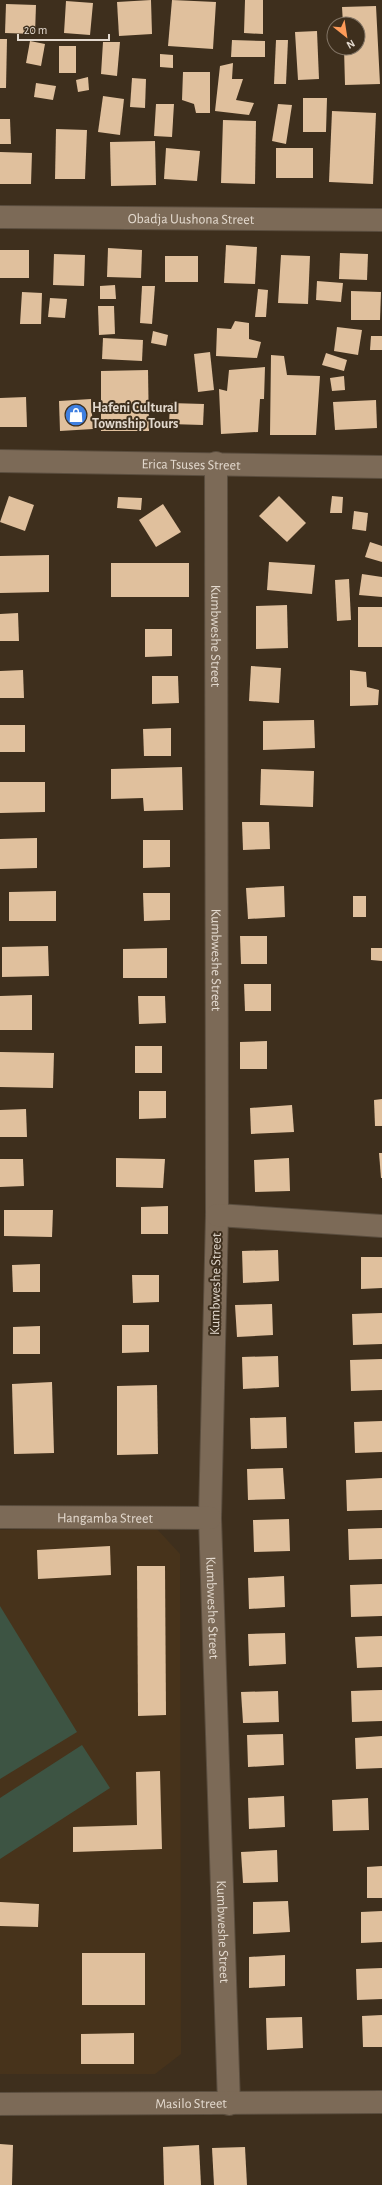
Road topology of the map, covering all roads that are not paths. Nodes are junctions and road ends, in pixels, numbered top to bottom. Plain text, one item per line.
1 (0, 217) edge
2 (382, 220) edge
3 (0, 461) edge
4 (216, 463) junction
5 (382, 467) edge
6 (217, 1215) junction
7 (382, 1226) edge
8 (0, 1517) edge
9 (210, 1518) junction
10 (382, 2102) edge
11 (0, 2104) edge
12 (229, 2104) junction

1 - 2 street, Obadja Uushona Street
3 - 4 street, Erica Tsuses Street
4 - 5 street, Erica Tsuses Street
4 - 6 street, Kumbweshe Street
6 - 7 street
6 - 9 street, Kumbweshe Street
8 - 9 street, Hangamba Street
9 - 12 street, Kumbweshe Street
10 - 12 street, Masilo Street
11 - 12 street, Masilo Street

